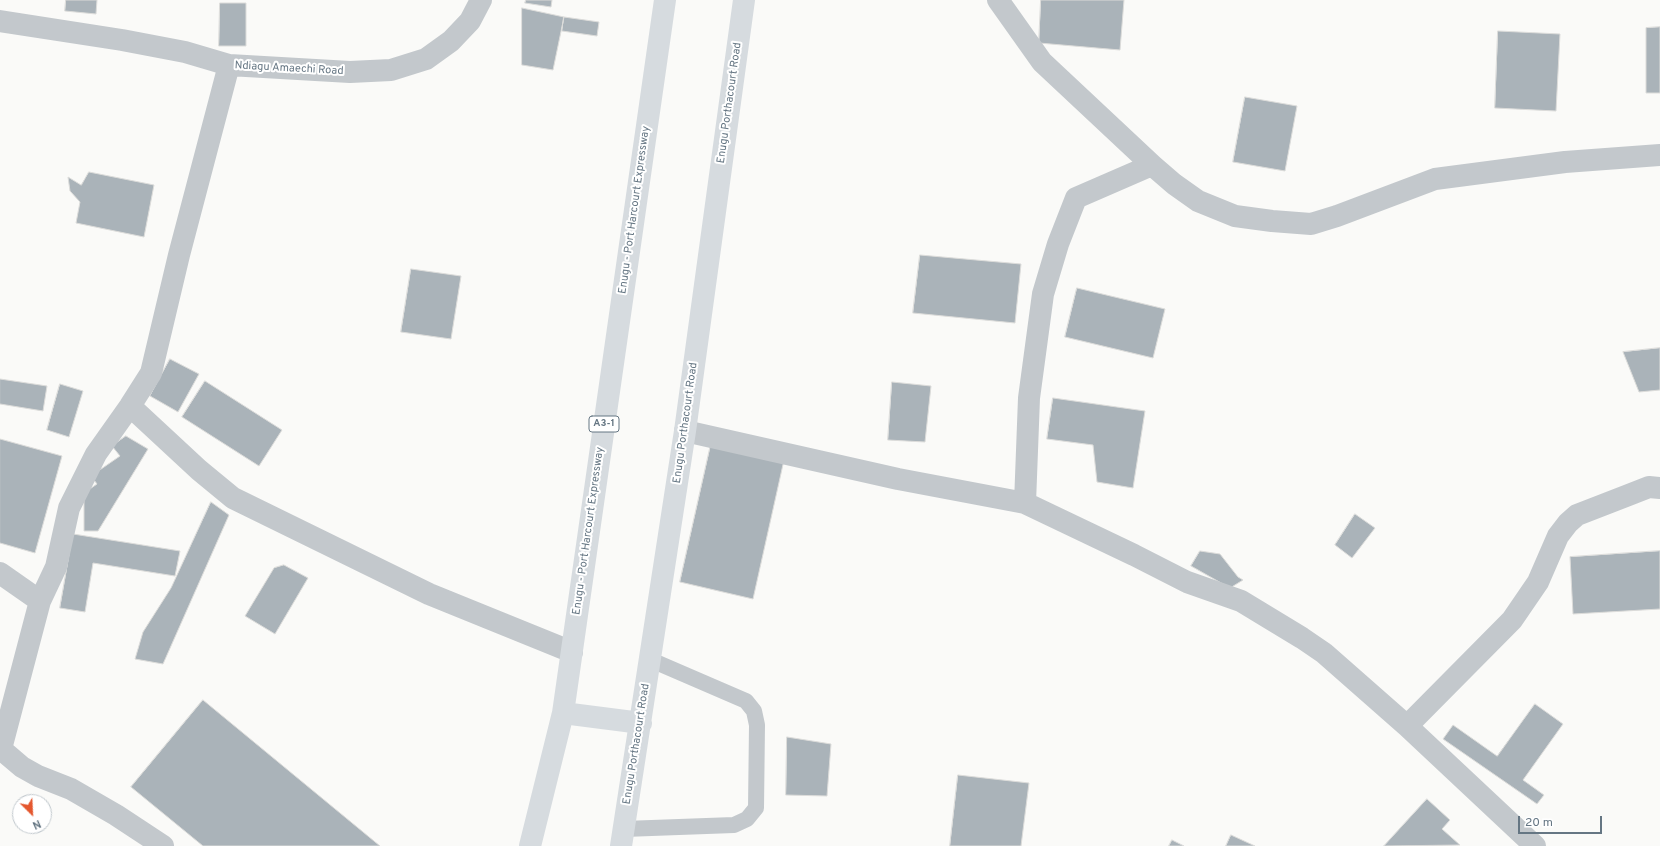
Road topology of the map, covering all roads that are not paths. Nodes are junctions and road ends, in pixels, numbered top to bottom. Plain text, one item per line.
1 (481, 0) edge
2 (665, 0) edge
3 (744, 0) edge
4 (998, 0) edge
5 (0, 21) edge
6 (229, 65) junction
7 (1660, 155) edge
8 (1152, 166) junction
9 (130, 406) junction
10 (685, 431) junction
11 (1660, 488) edge
12 (1025, 503) junction
13 (0, 573) edge
14 (40, 601) junction
15 (572, 652) junction
16 (651, 660) junction
17 (563, 713) junction
18 (641, 723) junction
19 (1407, 726) junction
20 (0, 749) edge
21 (622, 837) edge
22 (163, 846) edge
23 (530, 846) edge
24 (1535, 846) edge

1 - 6 street, Ndiagu Amaechi Road
2 - 15 highway, Enugu - Port Harcourt Expressway / A3-1
3 - 10 highway, Enugu Porthacourt Road
4 - 8 street
5 - 6 street, Ndiagu Amaechi Road
6 - 9 street
7 - 8 street
8 - 12 street
9 - 14 street
9 - 15 street
10 - 12 street
10 - 16 highway, Enugu Porthacourt Road
11 - 19 street
12 - 19 street
13 - 14 street
14 - 20 street
15 - 17 highway, Enugu - Port Harcourt Expressway / A3-1
16 - 18 highway, Enugu Porthacourt Road
16 - 21 lane
17 - 18 highway
17 - 23 highway, Enugu - Port Harcourt Expressway / A3-1
18 - 21 highway, Enugu Porthacourt Road
19 - 24 street
20 - 22 street

